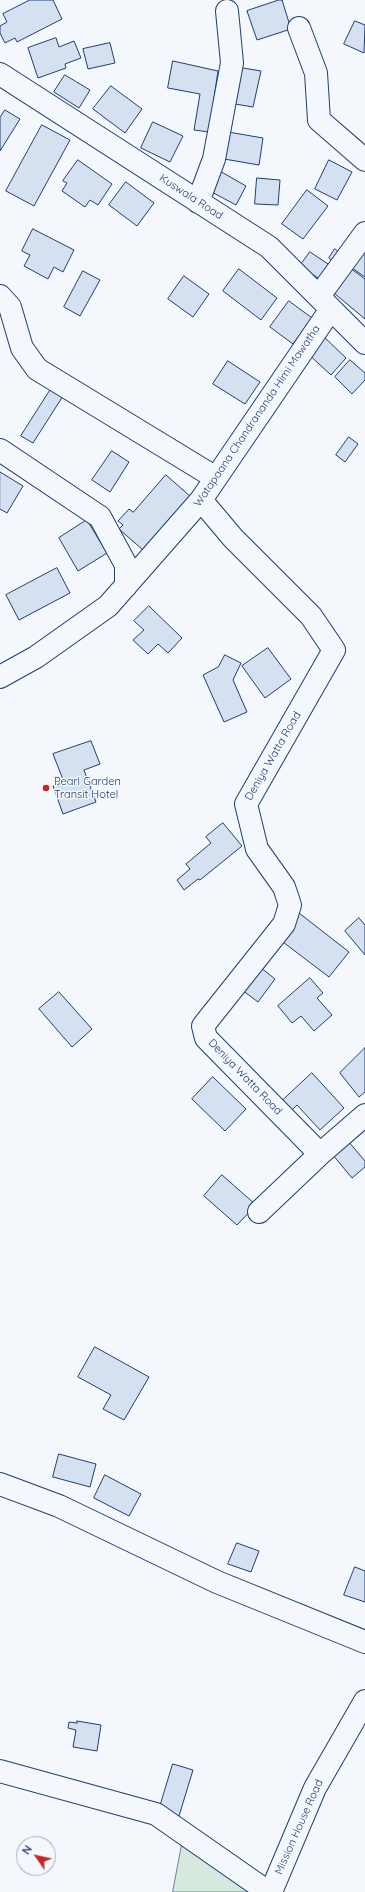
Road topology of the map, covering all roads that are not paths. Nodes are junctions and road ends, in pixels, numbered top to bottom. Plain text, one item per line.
1 (227, 11) dead end
2 (299, 28) dead end
3 (0, 75) edge
4 (364, 152) edge
5 (198, 202) junction
6 (365, 234) edge
7 (0, 296) edge
8 (325, 303) junction
9 (365, 343) edge
10 (0, 450) edge
11 (216, 478) junction
12 (201, 500) junction
13 (126, 586) junction
14 (0, 677) edge
15 (365, 1115) edge
16 (320, 1154) junction
17 (259, 1212) dead end
18 (0, 1484) edge
19 (365, 1642) edge
20 (365, 1701) edge
21 (0, 1771) edge
22 (268, 1892) edge
23 (272, 1892) edge

1 - 5 street
2 - 4 street
3 - 5 street, Kuswala Road
5 - 8 street, Kuswala Road
6 - 8 street, Watapaana Chandrananda Himi Mawatha
7 - 11 street
8 - 9 street, Kuswala Road
8 - 11 street, Watapaana Chandrananda Himi Mawatha
10 - 13 street
11 - 12 street, Watapaana Chandrananda Himi Mawatha
12 - 13 street, Watapaana Chandrananda Himi Mawatha
12 - 16 street, Deniya Watta Road
13 - 14 street, Watapaana Chandrananda Himi Mawatha
15 - 16 street
16 - 17 street
18 - 19 street
20 - 23 street, Mission House Road
21 - 22 street

